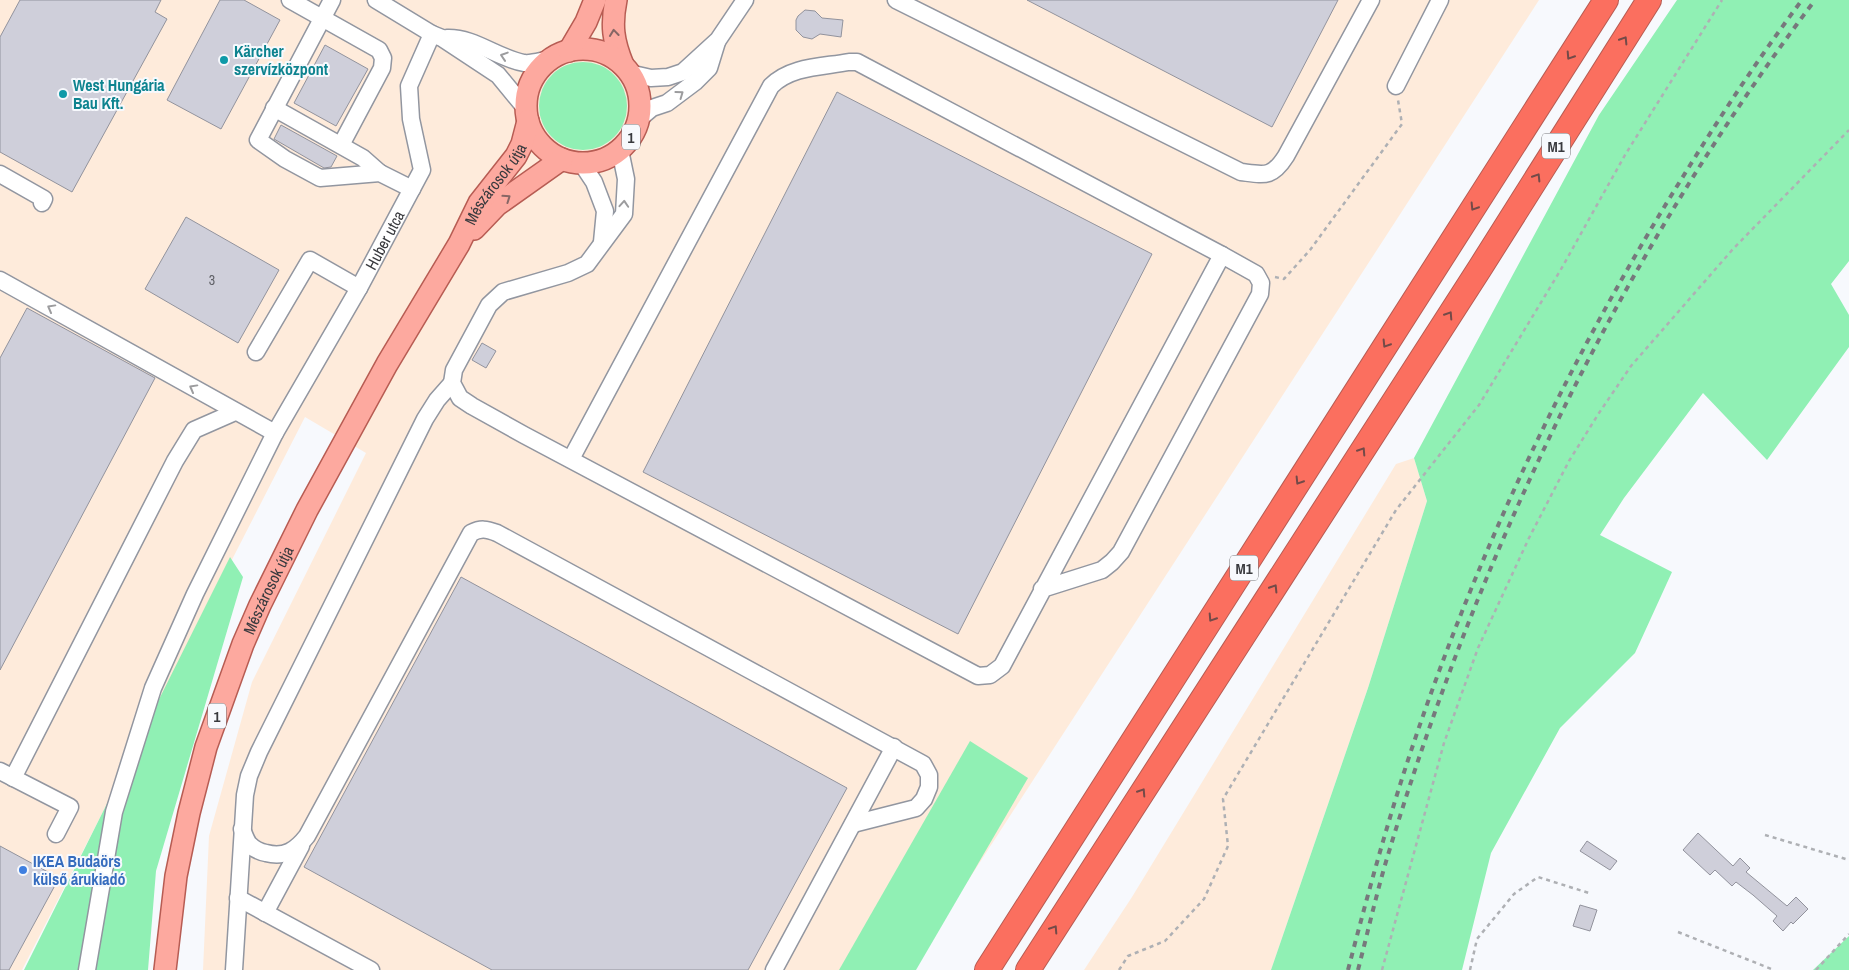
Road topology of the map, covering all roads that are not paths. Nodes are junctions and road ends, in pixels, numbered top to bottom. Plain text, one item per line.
1 (290, 0) edge
2 (332, 0) edge
3 (376, 0) edge
4 (595, 0) edge
5 (616, 0) edge
6 (745, 0) edge
7 (896, 0) edge
8 (1371, 0) edge
9 (1440, 0) edge
10 (1606, 0) edge
11 (1649, 0) edge
12 (322, 18) junction
13 (437, 36) junction
14 (718, 40) junction
15 (560, 55) junction
16 (626, 69) junction
17 (1396, 86) road end
18 (274, 108) junction
19 (527, 115) junction
20 (639, 119) junction
21 (341, 145) junction
22 (620, 150) junction
23 (572, 161) junction
24 (380, 173) junction
25 (0, 174) edge
26 (412, 189) junction
27 (42, 203) dead end
28 (459, 244) junction
29 (601, 246) junction
30 (1222, 255) junction
31 (0, 280) edge
32 (359, 288) junction
33 (256, 352) dead end
34 (452, 383) junction
35 (235, 412) junction
36 (275, 433) junction
37 (571, 459) junction
38 (1042, 589) junction
39 (894, 747) junction
40 (7, 774) edge
41 (853, 824) junction
42 (242, 829) junction
43 (56, 834) dead end
44 (307, 836) junction
45 (238, 898) junction
46 (265, 913) junction
47 (87, 970) edge
48 (165, 970) edge
49 (234, 970) edge
50 (371, 970) edge
51 (774, 970) edge
52 (987, 970) edge
53 (1028, 970) edge

1 - 12 street
2 - 12 street
3 - 13 street
4 - 15 main road, Mészárosok útja / 1
16 -> 5 main road, Mészárosok útja / 1
6 - 14 street
7 - 8 street
9 - 17 street
10 -> 52 highway, M1
53 -> 11 highway, M1
12 - 18 street
12 - 21 street
15 -> 13 street
13 - 19 street
13 - 26 street, Huber utca
14 - 16 street
20 -> 14 street
15 - 16 main road
15 - 19 main road, Mészárosok útja / 1
16 - 20 main road, Mészárosok útja / 1
18 - 21 street
18 - 24 street
19 - 23 main road, Mészárosok útja
19 - 28 main road, Mészárosok útja / 1
20 - 22 main road, Mészárosok útja / 1
21 - 24 street
22 - 23 main road, Mészárosok útja / 1
29 -> 22 street
28 -> 23 main road, Mészárosok útja / 1
23 - 29 street
24 - 26 street
25 - 27 street
26 - 32 street, Huber utca
28 - 48 main road, Mészárosok útja / 1
29 - 34 street
30 - 37 street
30 - 38 street
30 - 38 street
35 -> 31 street
32 - 33 street
32 - 36 street, Huber utca
34 - 37 street
34 - 42 street
35 - 36 street
35 - 40 street
36 - 47 street, Huber utca
37 - 38 street
39 - 41 street
39 - 41 street
39 - 44 street
40 - 43 street
41 - 51 street
42 - 44 street
42 - 45 street
44 - 46 street
45 - 46 street
45 - 49 street
46 - 50 street

